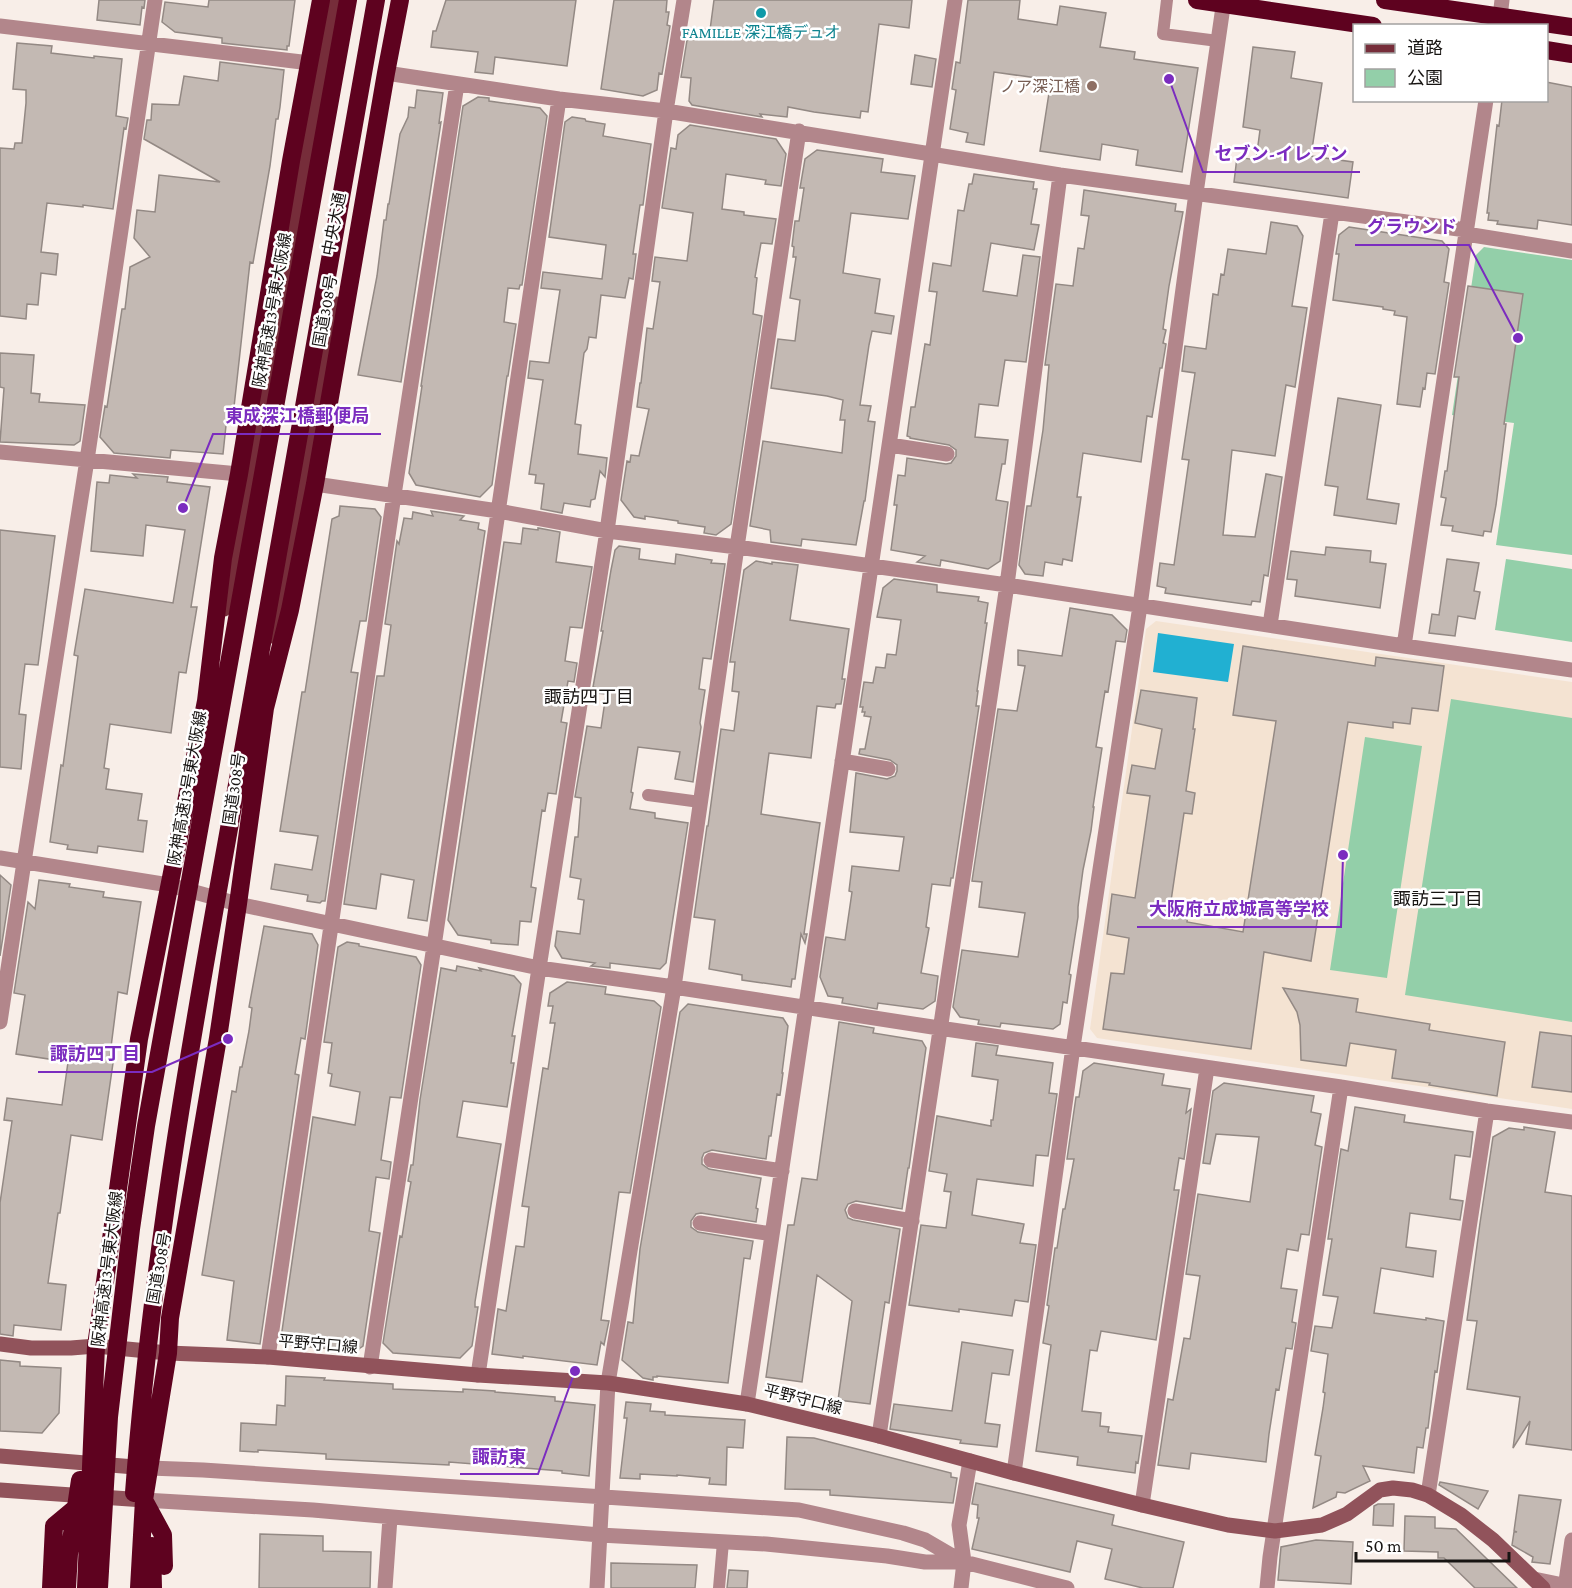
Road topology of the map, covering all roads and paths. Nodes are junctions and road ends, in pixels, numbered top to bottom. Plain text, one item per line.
1 (155, 0) edge
2 (321, 0) edge
3 (336, 0) edge
4 (348, 0) edge
5 (376, 0) edge
6 (393, 0) edge
7 (400, 0) edge
8 (684, 0) edge
9 (955, 0) edge
10 (1167, 0) edge
11 (1197, 0) edge
12 (1385, 0) edge
13 (1223, 2) edge
14 (1501, 8) edge
15 (1360, 24) edge
16 (0, 26) edge
17 (1572, 27) edge
18 (1218, 41) junction
19 (148, 44) junction
20 (1548, 50) edge
21 (1572, 54) edge
22 (310, 63) junction
23 (386, 73) junction
24 (457, 84) junction
25 (559, 99) junction
26 (1486, 102) edge
27 (666, 111) junction
28 (799, 131) junction
29 (933, 154) junction
30 (1060, 175) junction
31 (1196, 193) junction
32 (1332, 213) junction
33 (1466, 232) junction
34 (1572, 251) edge
35 (890, 445) junction
36 (0, 452) edge
37 (947, 454) dead end
38 (87, 460) junction
39 (239, 474) junction
40 (315, 484) junction
41 (394, 495) junction
42 (498, 511) junction
43 (608, 531) junction
44 (737, 547) junction
45 (871, 566) junction
46 (1007, 585) junction
47 (1140, 606) junction
48 (1270, 626) junction
49 (1404, 646) junction
50 (1572, 670) edge
51 (206, 700) junction
52 (265, 708) junction
53 (843, 761) junction
54 (888, 769) dead end
55 (648, 795) dead end
56 (700, 802) junction
57 (0, 858) edge
58 (24, 862) junction
59 (169, 885) junction
60 (238, 904) junction
61 (331, 923) junction
62 (434, 946) junction
63 (175, 968) junction
64 (539, 968) junction
65 (674, 987) junction
66 (805, 1007) junction
67 (0, 1022) edge
68 (939, 1028) junction
69 (1073, 1047) junction
70 (1207, 1068) junction
71 (1341, 1087) junction
72 (1487, 1111) junction
73 (1572, 1122) edge
74 (711, 1160) dead end
75 (782, 1171) junction
76 (855, 1211) dead end
77 (912, 1221) junction
78 (700, 1223) dead end
79 (161, 1233) junction
80 (772, 1234) junction
81 (0, 1344) edge
82 (96, 1346) junction
83 (168, 1353) junction
84 (268, 1357) junction
85 (370, 1367) junction
86 (478, 1376) junction
87 (608, 1383) junction
88 (747, 1404) junction
89 (879, 1436) junction
90 (0, 1456) edge
91 (970, 1461) junction
92 (92, 1463) junction
93 (149, 1468) junction
94 (1014, 1473) junction
95 (0, 1490) edge
96 (1428, 1495) junction
97 (88, 1497) junction
98 (602, 1497) junction
99 (144, 1500) junction
100 (1142, 1505) junction
101 (390, 1518) junction
102 (1275, 1531) junction
103 (600, 1535) junction
104 (1572, 1540) edge
105 (723, 1542) junction
106 (964, 1562) junction
107 (1538, 1583) edge
108 (1567, 1587) edge
109 (51, 1588) edge
110 (67, 1588) edge
111 (86, 1588) edge
112 (99, 1588) edge
113 (128, 1588) edge
114 (139, 1588) edge
115 (153, 1588) edge
116 (164, 1588) edge
117 (384, 1588) edge
118 (597, 1588) edge
119 (719, 1588) edge
120 (961, 1588) edge
121 (1067, 1588) edge
122 (1267, 1588) edge

1 - 19 street
2 - 22 highway
3 - 51 main road
4 - 63 highway, 阪神高速13号東大阪線
5 - 79 highway
6 - 52 main road, 中央大通
7 - 23 highway, 国道308号
8 - 27 street
9 - 29 street
10 - 18 lane
11 - 13 highway
12 - 14 highway
13 - 15 highway
13 - 18 street
14 - 17 highway
16 - 19 street
18 - 31 street
19 - 22 street
19 - 38 street
20 - 21 highway
22 - 39 highway
23 - 24 street
23 - 40 highway, 国道308号
24 - 25 street
24 - 41 street
25 - 27 street
25 - 42 street
26 - 33 street
27 - 28 street
27 - 43 street
28 - 29 street
28 - 44 street
29 - 30 street
29 - 35 street
30 - 31 street
30 - 46 street
31 - 32 street
31 - 47 street
32 - 33 street
32 - 48 street
33 - 34 street
33 - 49 street
35 - 37 street
35 - 45 street
36 - 38 street
38 - 39 street
38 - 58 street
39 - 51 highway
40 - 41 street
40 - 52 highway, 国道308号
41 - 42 street
41 - 61 street
42 - 43 street
42 - 62 street
43 - 44 street
43 - 64 street
44 - 45 street
44 - 56 street
45 - 46 street
45 - 53 street
46 - 47 street
46 - 68 street
47 - 48 street
47 - 69 street
48 - 49 street
49 - 50 street
51 - 59 highway
52 - 60 highway, 国道308号
53 - 54 street
53 - 66 street
55 - 56 lane
56 - 65 street
57 - 58 street
58 - 59 street
58 - 67 street
59 - 60 street
59 - 82 highway
60 - 61 street
60 - 83 highway, 国道308号
61 - 62 street
61 - 84 street
62 - 64 street
62 - 85 street
63 - 110 highway
63 - 112 highway, 阪神高速13号東大阪線
64 - 65 street
64 - 86 street
65 - 66 street
65 - 87 street
66 - 68 street
66 - 75 street
68 - 69 street
68 - 77 street
69 - 70 street
69 - 94 street
70 - 71 street
70 - 100 street
71 - 72 street
71 - 102 street
72 - 73 street
72 - 96 street
74 - 75 street
75 - 80 street
76 - 77 street
77 - 89 street
78 - 80 street
79 - 113 highway
79 - 115 highway
80 - 88 street
81 - 82 main road, 平野守口線
82 - 83 main road, 平野守口線
82 - 92 highway
83 - 84 main road, 平野守口線
83 - 93 highway, 国道308号
84 - 85 main road, 平野守口線
85 - 86 main road, 平野守口線
86 - 87 main road, 平野守口線
87 - 88 main road, 平野守口線
87 - 98 street
88 - 89 main road, 平野守口線
89 - 91 main road, 平野守口線
90 - 92 main road
91 - 94 main road, 平野守口線
91 - 106 street
92 - 93 main road
92 - 97 highway
93 - 98 street
93 - 99 highway, 国道308号
94 - 100 main road, 平野守口線
95 - 97 main road
96 - 102 main road, 平野守口線
96 - 107 main road, 平野守口線
97 - 99 main road
97 - 109 highway
97 - 111 highway
98 - 103 street
98 - 106 street
99 - 101 street
99 - 114 highway, 国道308号
99 - 116 highway
100 - 102 main road, 平野守口線
101 - 103 street
101 - 117 street
102 - 122 street
103 - 105 street
103 - 118 street
104 - 108 street
105 - 106 street
105 - 119 lane
106 - 120 street
106 - 121 street
107 - 108 street

